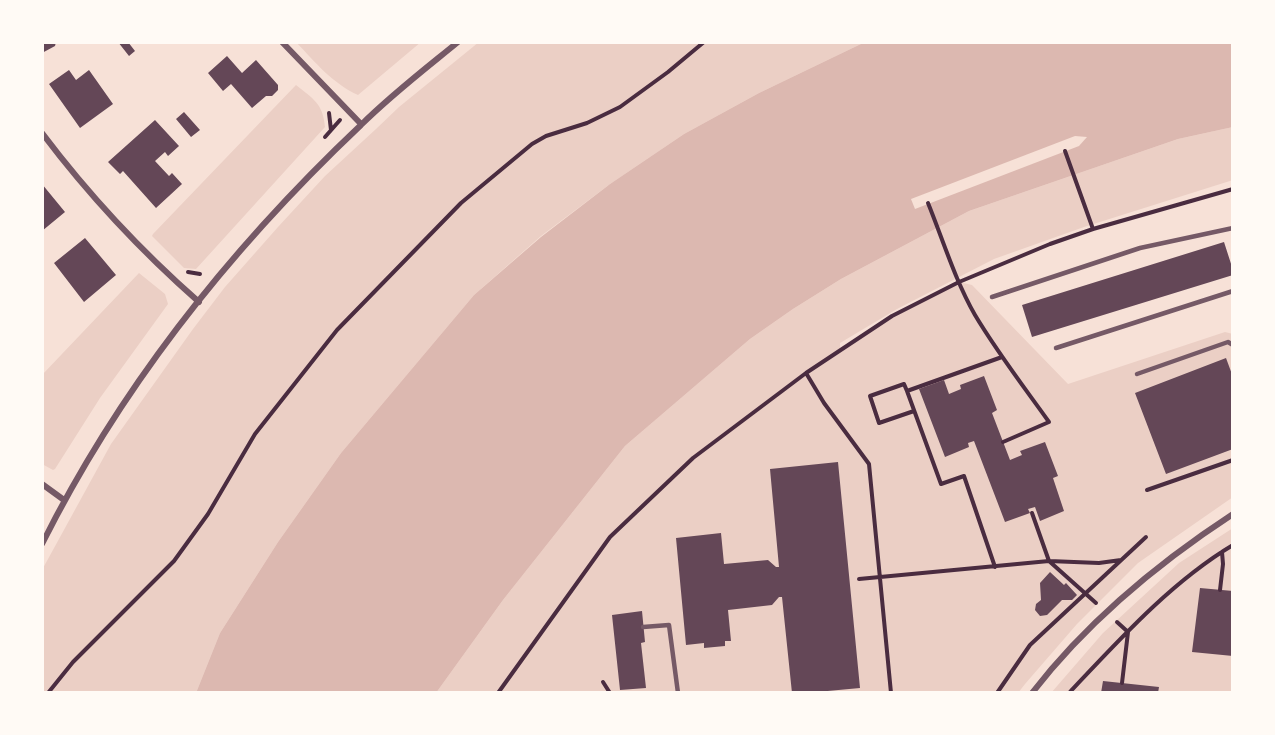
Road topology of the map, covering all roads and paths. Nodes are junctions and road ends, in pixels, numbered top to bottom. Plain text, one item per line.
1 (282, 42) edge
2 (458, 42) edge
3 (704, 42) edge
4 (361, 124) junction
5 (42, 134) edge
6 (1065, 151) dead end
7 (1233, 189) edge
8 (928, 203) dead end
9 (1233, 228) edge
10 (1093, 229) junction
11 (959, 282) junction
12 (1233, 291) edge
13 (992, 297) dead end
14 (199, 302) junction
15 (1233, 345) edge
16 (1056, 348) dead end
17 (1002, 357) junction
18 (806, 373) junction
19 (1137, 374) dead end
20 (907, 392) junction
21 (914, 411) junction
22 (1003, 442) dead end
23 (1233, 460) edge
24 (42, 484) edge
25 (1147, 490) dead end
26 (64, 501) junction
27 (1032, 513) dead end
28 (1233, 514) edge
29 (1146, 537) dead end
30 (42, 544) edge
31 (1233, 545) edge
32 (1222, 552) junction
33 (1121, 560) junction
34 (1049, 561) junction
35 (995, 567) junction
36 (880, 577) junction
37 (859, 579) dead end
38 (1220, 590) dead end
39 (1085, 593) junction
40 (1107, 612) junction
41 (643, 627) dead end
42 (1128, 632) junction
43 (603, 682) dead end
44 (1122, 683) dead end
45 (48, 693) edge
46 (498, 693) edge
47 (609, 693) edge
48 (678, 693) edge
49 (891, 693) edge
50 (997, 693) edge
51 (1032, 693) edge
52 (1068, 693) edge

1 - 4 street
2 - 4 street
3 - 45 path
4 - 14 street
5 - 14 street
6 - 10 path
7 - 10 path
8 - 11 path
9 - 13 lane
10 - 11 path
11 - 17 path
11 - 18 path
12 - 16 lane
14 - 26 street
15 - 19 lane
17 - 20 path
17 - 22 path
18 - 36 path
18 - 46 path
20 - 21 path
20 - 21 path
21 - 35 path
23 - 25 path
24 - 26 street
26 - 30 street
27 - 34 path
28 - 40 street
29 - 33 path
31 - 32 path
32 - 38 path
32 - 42 path
33 - 34 path
33 - 39 path
34 - 35 path
34 - 39 path
35 - 36 path
36 - 37 path
36 - 49 path
39 - 40 path
39 - 50 path
40 - 42 path
40 - 51 street
41 - 48 lane
42 - 44 path
42 - 52 path
43 - 47 path

